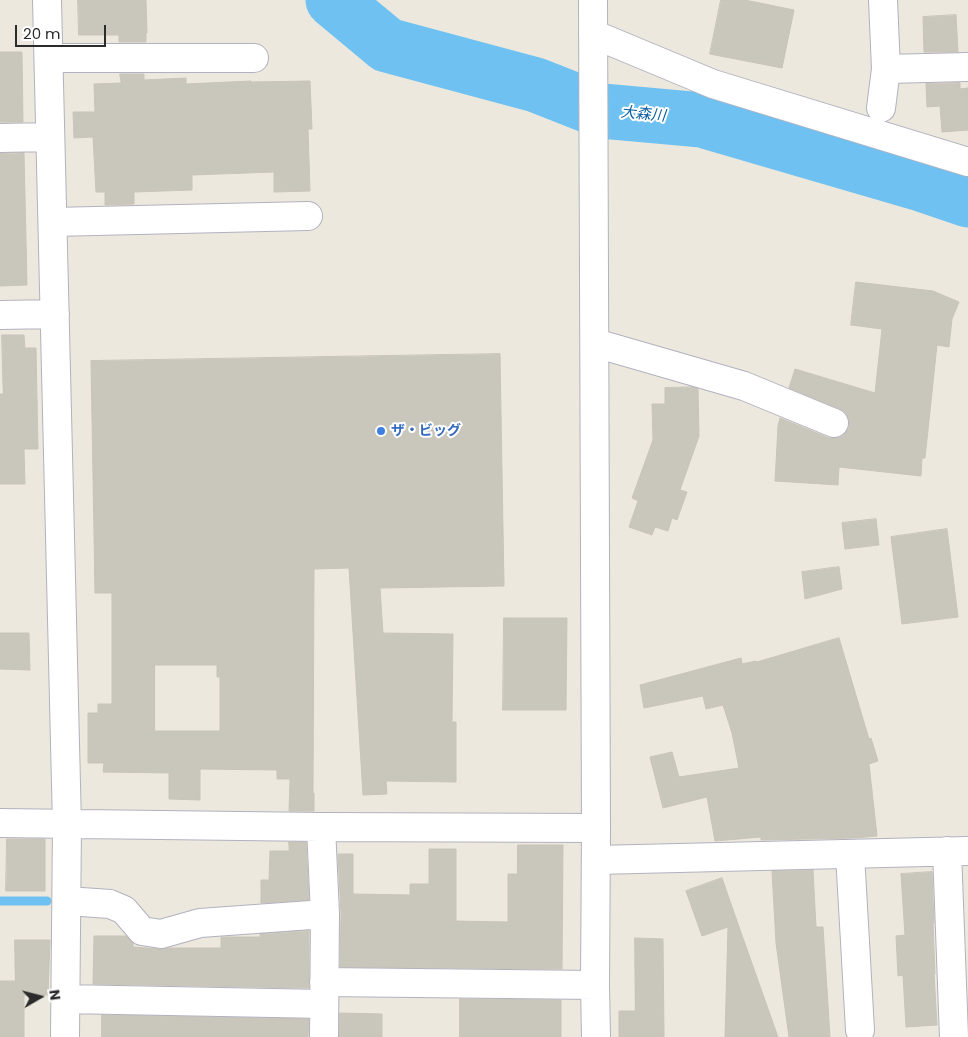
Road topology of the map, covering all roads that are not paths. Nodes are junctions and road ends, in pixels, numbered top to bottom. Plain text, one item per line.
1 (47, 0) edge
2 (593, 0) edge
3 (883, 0) edge
4 (593, 34) junction
5 (49, 58) junction
6 (254, 58) dead end
7 (968, 67) edge
8 (886, 69) junction
9 (881, 108) dead end
10 (50, 137) junction
11 (0, 138) edge
12 (968, 162) edge
13 (308, 216) dead end
14 (53, 222) junction
15 (55, 314) junction
16 (0, 315) edge
17 (595, 343) junction
18 (834, 423) dead end
19 (0, 823) edge
20 (67, 825) junction
21 (321, 827) junction
22 (596, 828) junction
23 (957, 851) edge
24 (850, 854) junction
25 (596, 860) junction
26 (67, 901) junction
27 (325, 914) junction
28 (595, 985) junction
29 (324, 993) junction
30 (66, 998) junction
31 (860, 1030) dead end
32 (65, 1037) edge
33 (324, 1037) edge
34 (596, 1037) edge
35 (954, 1037) edge

1 - 5 street
2 - 4 street
3 - 8 street
4 - 12 street
4 - 17 street
5 - 6 street
5 - 10 street
7 - 8 street
8 - 9 street
10 - 11 street
10 - 14 street
13 - 14 street
14 - 15 street
15 - 16 street
15 - 20 street
17 - 18 street
17 - 22 street
19 - 20 street
20 - 21 street
20 - 26 street
21 - 22 street
21 - 27 street
22 - 25 street
23 - 24 street
23 - 35 street
24 - 25 street
24 - 31 street
25 - 28 street
26 - 27 street
26 - 30 street
27 - 29 street
28 - 29 street
28 - 34 street
29 - 30 street
29 - 33 street
30 - 32 street

